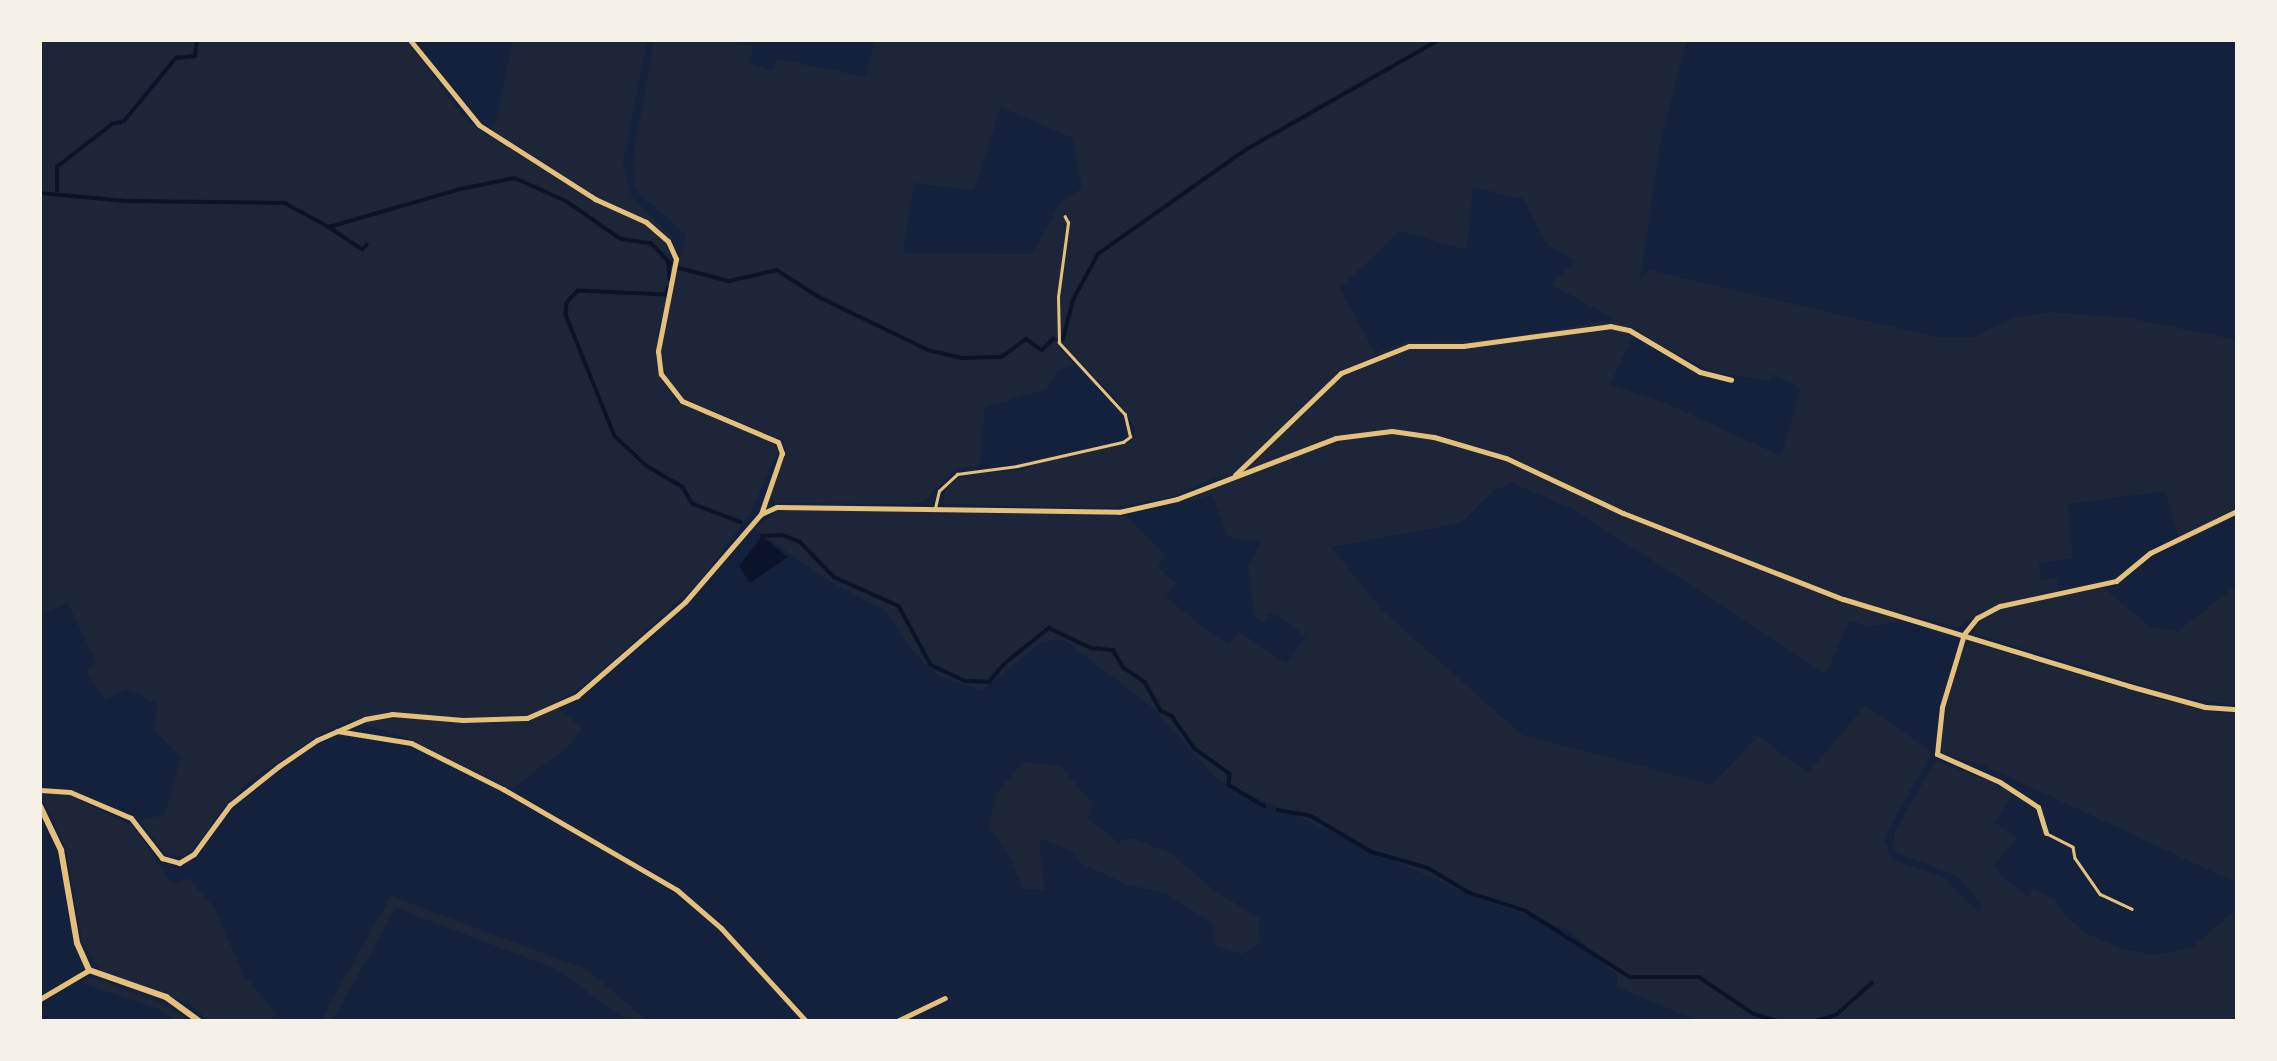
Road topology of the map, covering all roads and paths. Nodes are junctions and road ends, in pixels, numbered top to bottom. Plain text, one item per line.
1 (410, 40) edge
2 (1065, 217) dead end
3 (1731, 380) dead end
4 (1235, 476) junction
5 (934, 508) junction
6 (2237, 511) edge
7 (761, 514) junction
8 (1964, 634) junction
9 (2237, 709) edge
10 (337, 731) junction
11 (40, 790) edge
12 (40, 806) edge
13 (2046, 833) joint
14 (2132, 909) dead end
15 (89, 970) junction
16 (945, 998) dead end
17 (40, 999) edge
18 (199, 1021) edge
19 (807, 1021) edge
20 (897, 1021) edge

1 - 7 street
2 - 5 lane
3 - 4 street
4 - 5 street
4 - 8 street
5 - 7 street
6 - 8 street
7 - 10 street
8 - 9 street
8 - 13 street
10 - 11 street
10 - 19 street
12 - 15 street
13 - 14 lane
15 - 17 street
15 - 18 street
16 - 20 street

